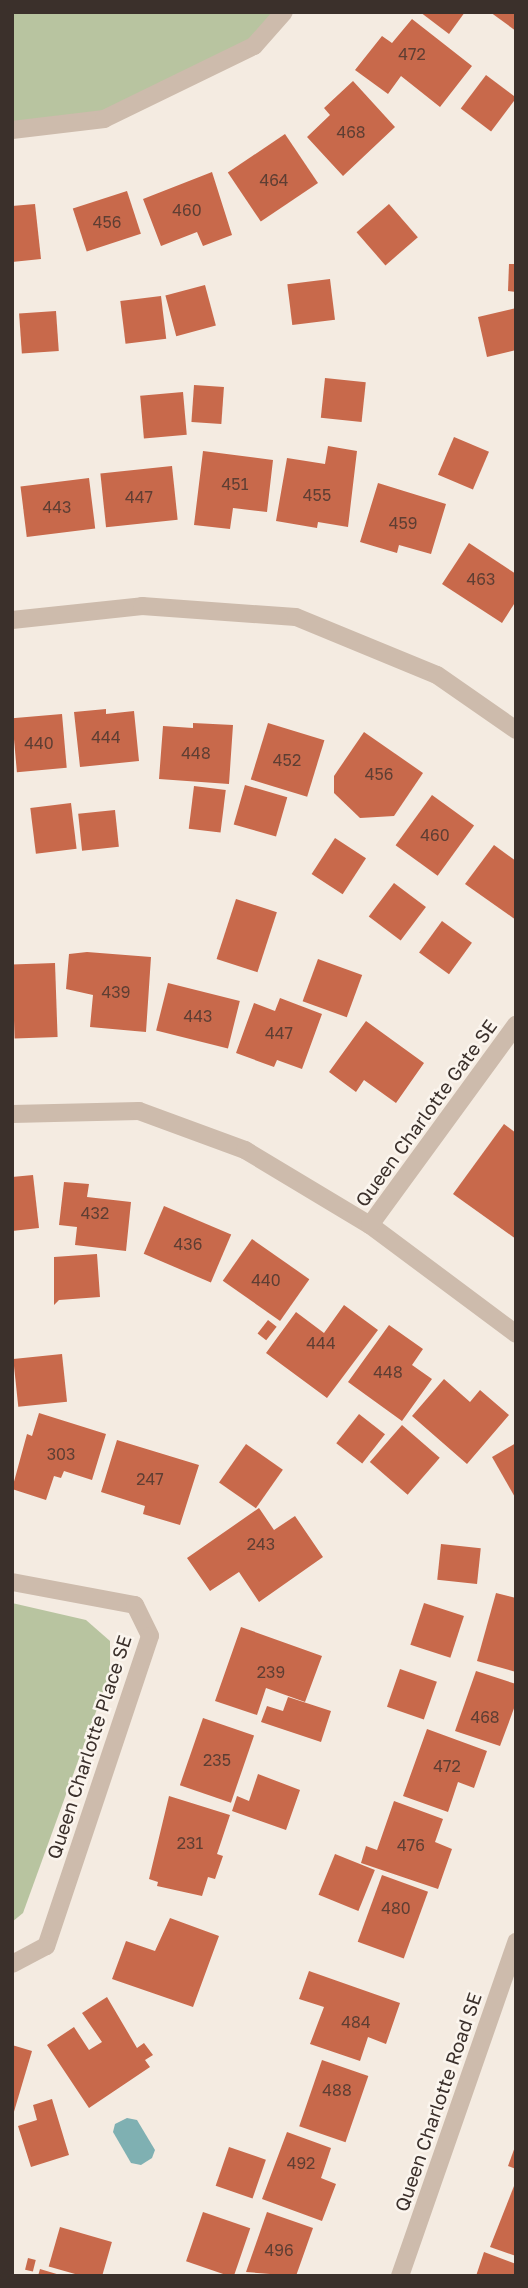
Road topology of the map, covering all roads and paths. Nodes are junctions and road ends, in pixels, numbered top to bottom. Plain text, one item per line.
1 (284, 12) edge
2 (12, 130) edge
3 (12, 620) edge
4 (516, 730) edge
5 (516, 1025) edge
6 (12, 1114) edge
7 (370, 1225) junction
8 (516, 1334) edge
9 (12, 1582) edge
10 (516, 1942) edge
11 (12, 1964) edge
12 (400, 2276) edge

1 - 2 street
3 - 4 street
5 - 7 street, Queen Charlotte Gate SE
6 - 7 street
7 - 8 street
9 - 11 street, Queen Charlotte Place SE
10 - 12 street, Queen Charlotte Road SE

